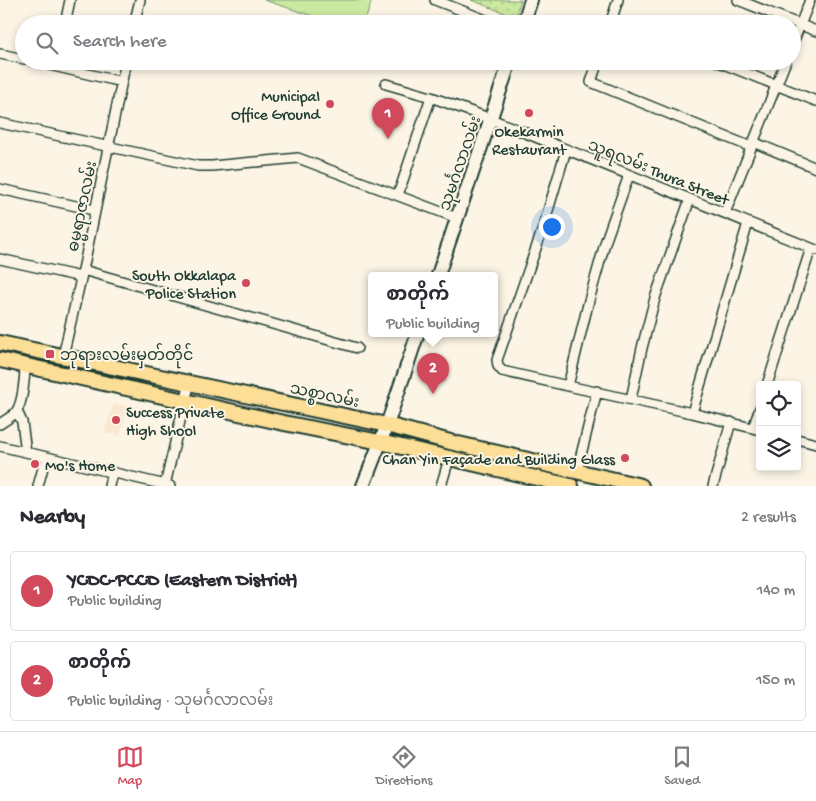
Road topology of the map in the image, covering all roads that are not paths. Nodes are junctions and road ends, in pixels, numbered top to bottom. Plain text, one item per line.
1 (70, 0) edge
2 (140, 0) edge
3 (435, 0) edge
4 (531, 0) edge
5 (618, 0) edge
6 (738, 0) edge
7 (810, 0) edge
8 (67, 15) edge
9 (136, 15) edge
10 (473, 15) edge
11 (526, 15) edge
12 (615, 15) edge
13 (775, 15) edge
14 (801, 22) edge
15 (801, 25) edge
16 (816, 32) edge
17 (0, 54) edge
18 (15, 57) edge
19 (79, 70) edge
20 (124, 70) edge
21 (507, 70) edge
22 (595, 70) edge
23 (738, 70) edge
24 (782, 70) edge
25 (122, 82) junction
26 (386, 84) dead end
27 (776, 85) junction
28 (431, 97) junction
29 (816, 101) edge
30 (491, 119) junction
31 (0, 123) edge
32 (752, 144) junction
33 (109, 146) junction
34 (566, 150) junction
35 (816, 168) edge
36 (629, 175) junction
37 (0, 189) edge
38 (398, 195) junction
39 (690, 199) junction
40 (94, 210) junction
41 (725, 213) junction
42 (457, 218) junction
43 (748, 223) junction
44 (813, 249) edge
45 (0, 259) edge
46 (439, 272) edge
47 (82, 274) junction
48 (417, 337) edge
49 (0, 343) edge
50 (357, 348) dead end
51 (63, 356) junction
52 (0, 360) edge
53 (25, 365) junction
54 (768, 381) edge
55 (190, 384) junction
56 (568, 386) junction
57 (597, 391) junction
58 (631, 399) junction
59 (185, 400) junction
60 (17, 411) junction
61 (692, 413) junction
62 (731, 422) junction
63 (0, 424) edge
64 (387, 425) junction
65 (756, 429) edge
66 (801, 440) edge
67 (380, 442) junction
68 (816, 444) edge
69 (0, 446) edge
70 (26, 452) junction
71 (46, 457) junction
72 (449, 459) junction
73 (577, 471) junction
74 (112, 472) junction
75 (592, 480) edge
76 (168, 485) edge
77 (38, 486) edge
78 (109, 486) edge
79 (363, 486) edge
80 (441, 486) edge
81 (571, 486) edge
82 (641, 486) edge
83 (713, 486) edge

1 - 8 street
2 - 9 street
3 - 10 street
4 - 11 main road
5 - 12 street
6 - 13 street
7 - 14 street
15 - 16 street
17 - 18 street
19 - 25 street
20 - 25 street, ဓမ္မရာဇာလမ်း
21 - 30 main road, သုမင်္ဂလာလမ်း
22 - 32 street
23 - 27 street
24 - 27 street
25 - 33 street, ဓမ္မရာဇာလမ်း
26 - 28 street, သူရလမ်း Thura Street
27 - 29 street
27 - 32 street
28 - 30 street, သူရလမ်း Thura Street
28 - 38 street
30 - 34 street, သူရလမ်း Thura Street
30 - 42 main road, သုမင်္ဂလာလမ်း
31 - 33 street
32 - 35 street
32 - 41 street
33 - 38 street
33 - 40 street, ဓမ္မရာဇာလမ်း
34 - 36 street, သူရလမ်း Thura Street
34 - 56 street
36 - 39 street, သူရလမ်း Thura Street
36 - 56 street
37 - 40 street
38 - 42 street
39 - 41 street, သူရလမ်း Thura Street
39 - 58 street
40 - 47 street, ဓမ္မရာဇာလမ်း
41 - 43 street, သူရလမ်း Thura Street
42 - 46 main road, သုမင်္ဂလာလမ်း
43 - 44 street, သူရလမ်း Thura Street
43 - 61 street
44 - 54 street
45 - 47 street
47 - 50 street
47 - 51 street, ဓမ္မရာဇာလမ်း
48 - 64 main road
49 - 51 main road, သစ္စာလမ်း
51 - 55 main road, သစ္စာလမ်း
52 - 53 main road
53 - 59 main road
53 - 60 street
55 - 59 street
55 - 64 main road, သစ္စာလမ်း
56 - 57 street
57 - 58 street
57 - 73 street
58 - 61 street
59 - 67 main road
59 - 76 street
60 - 63 street
60 - 70 street
61 - 62 street
62 - 65 street
62 - 83 street
64 - 67 main road
64 - 73 main road, သစ္စာလမ်း
66 - 68 street
67 - 72 main road
67 - 79 main road
69 - 70 street
70 - 71 street
71 - 74 street
71 - 77 street
72 - 80 street
72 - 81 main road
73 - 75 main road, သစ္စာလမ်း
74 - 76 street
74 - 78 street
75 - 82 main road, သစ္စာလမ်း

